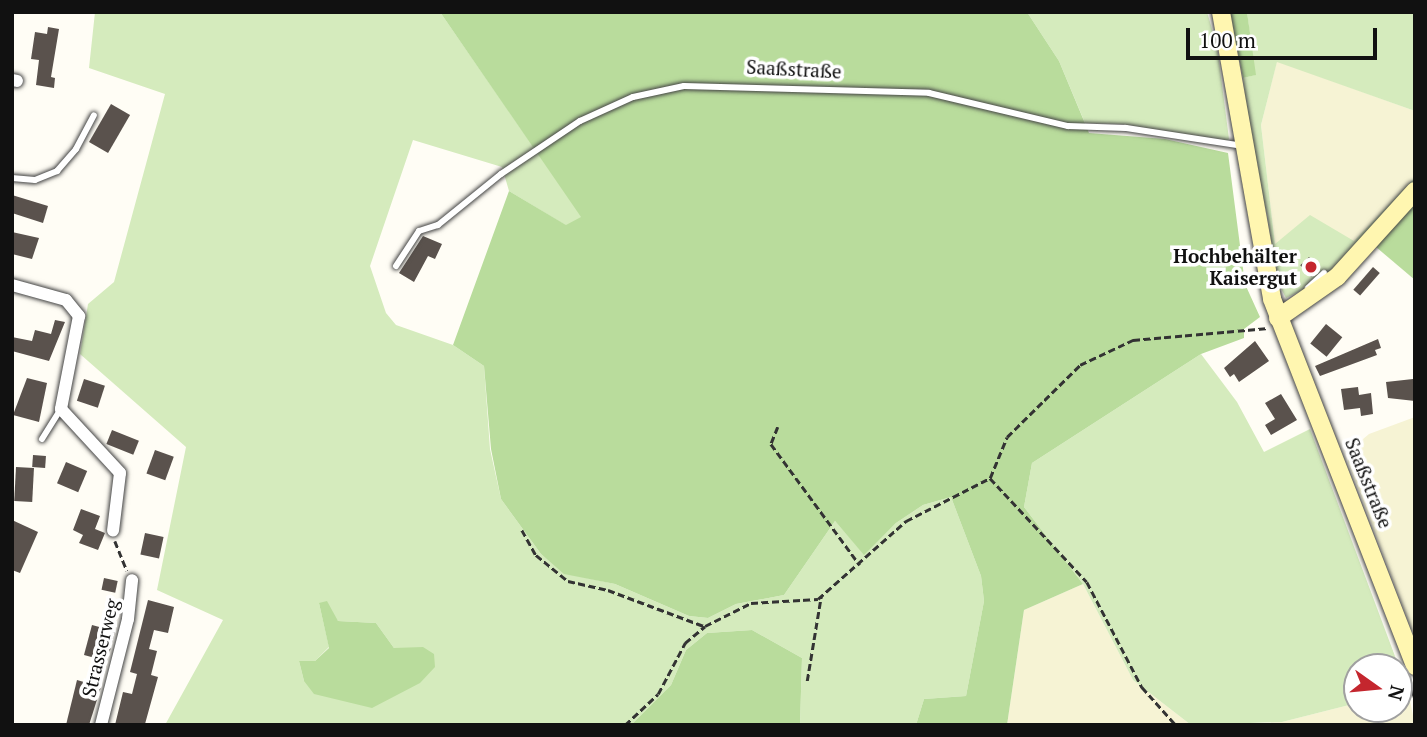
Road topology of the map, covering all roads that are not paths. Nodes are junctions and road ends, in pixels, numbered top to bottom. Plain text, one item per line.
1 (1221, 12) edge
2 (94, 114) dead end
3 (1244, 146) junction
4 (12, 178) edge
5 (1415, 191) edge
6 (396, 266) dead end
7 (1324, 273) dead end
8 (12, 285) edge
9 (1300, 305) junction
10 (1279, 323) junction
11 (61, 409) junction
12 (42, 439) dead end
13 (113, 531) road end
14 (132, 580) road end
15 (1415, 666) edge
16 (102, 725) edge

1 - 3 street, Saaßstraße
2 - 4 lane
3 - 6 lane, Saaßstraße
3 - 10 street, Saaßstraße
5 - 9 street
7 - 9 lane
8 - 11 street
9 - 10 street
10 - 15 street, Saaßstraße
11 - 12 lane
11 - 13 street
14 - 16 street, Strasserweg

